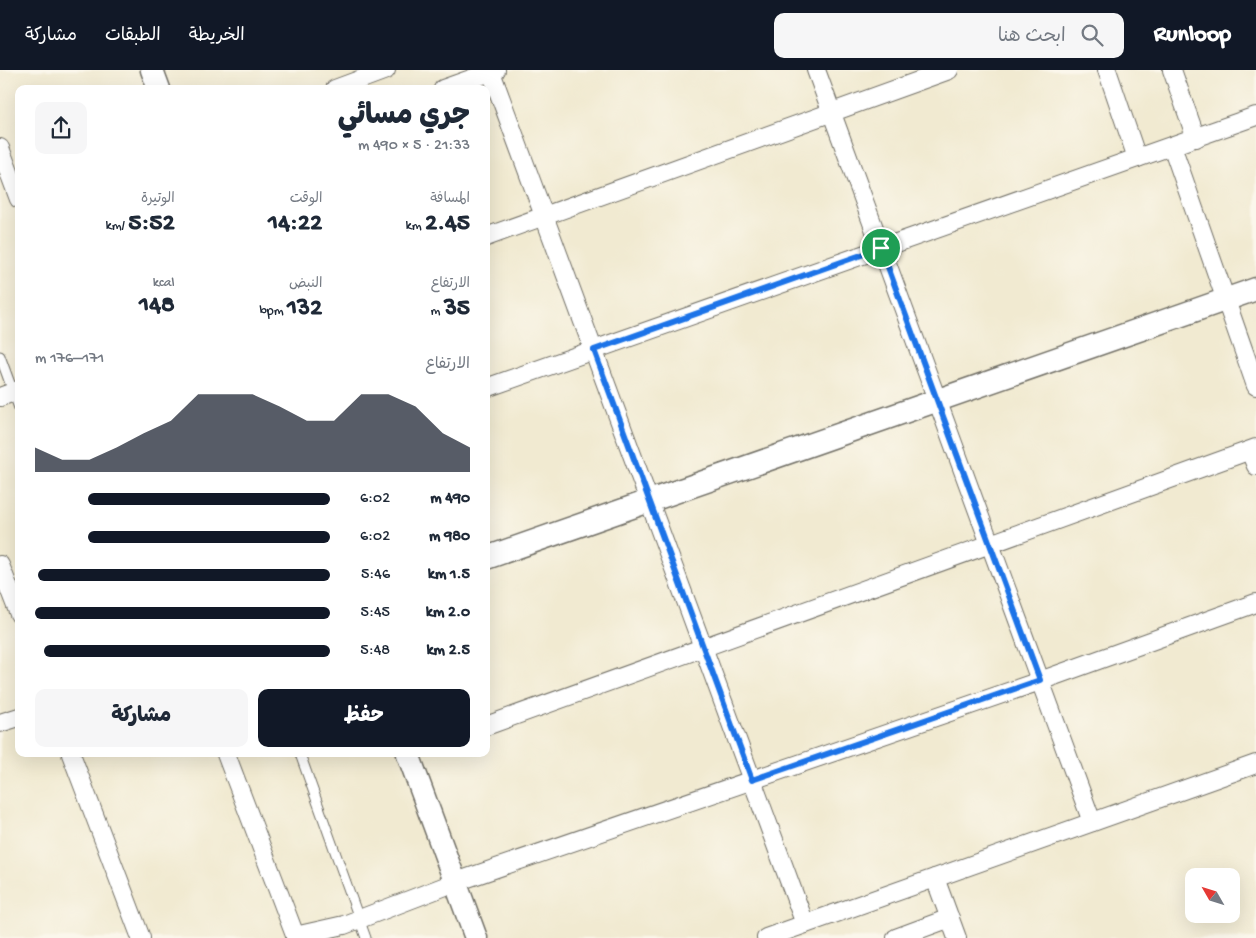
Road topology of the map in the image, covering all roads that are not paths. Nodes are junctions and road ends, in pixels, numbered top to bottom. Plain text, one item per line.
1 (152, 70) edge
2 (386, 70) edge
3 (816, 70) edge
4 (949, 70) edge
5 (1107, 70) edge
6 (1172, 70) edge
7 (494, 71) edge
8 (158, 85) edge
9 (347, 85) edge
10 (454, 85) edge
11 (831, 112) junction
12 (1256, 116) edge
13 (1196, 138) junction
14 (1172, 146) junction
15 (0, 148) edge
16 (1137, 158) junction
17 (15, 188) edge
18 (544, 216) junction
19 (490, 236) edge
20 (881, 248) junction
21 (1256, 290) edge
22 (1226, 300) junction
23 (594, 350) junction
24 (0, 356) edge
25 (1256, 386) edge
26 (490, 387) edge
27 (13, 397) edge
28 (937, 401) junction
29 (1254, 455) edge
30 (649, 501) junction
31 (990, 544) junction
32 (490, 557) edge
33 (0, 565) edge
34 (1256, 603) edge
35 (15, 604) edge
36 (703, 647) junction
37 (1040, 680) junction
38 (15, 718) edge
39 (0, 723) edge
40 (490, 725) edge
41 (72, 757) edge
42 (227, 757) edge
43 (301, 757) edge
44 (409, 757) edge
45 (1256, 764) edge
46 (752, 780) junction
47 (1092, 822) junction
48 (935, 878) junction
49 (456, 882) junction
50 (950, 918) junction
51 (359, 919) junction
52 (805, 924) junction
53 (296, 937) edge
54 (141, 938) edge
55 (366, 938) edge
56 (476, 938) edge
57 (766, 938) edge
58 (896, 938) edge
59 (957, 938) edge

1 - 8 street
2 - 9 street
3 - 11 street
4 - 11 street
5 - 16 street
6 - 13 street
7 - 10 street
7 - 18 street
11 - 18 street
11 - 20 street
12 - 13 street
13 - 14 street
14 - 16 street
14 - 22 street
15 - 17 street
16 - 20 street
18 - 19 street
18 - 23 street
20 - 23 street
20 - 28 street
21 - 22 street
22 - 25 street
22 - 28 street
23 - 26 street
23 - 30 street
24 - 27 lane
28 - 30 street
28 - 31 street
29 - 31 street
30 - 32 street
30 - 36 street
31 - 36 street
31 - 37 street
33 - 35 street
34 - 37 street
36 - 40 street
36 - 46 street
37 - 46 street
37 - 47 street
38 - 39 street
41 - 54 street
42 - 53 street
43 - 51 lane
44 - 49 street
45 - 47 street
46 - 49 street
46 - 52 street
47 - 48 street
48 - 50 street
48 - 52 street
49 - 51 street
49 - 56 street
50 - 58 street
50 - 59 street
51 - 53 street
51 - 55 lane
52 - 57 street

